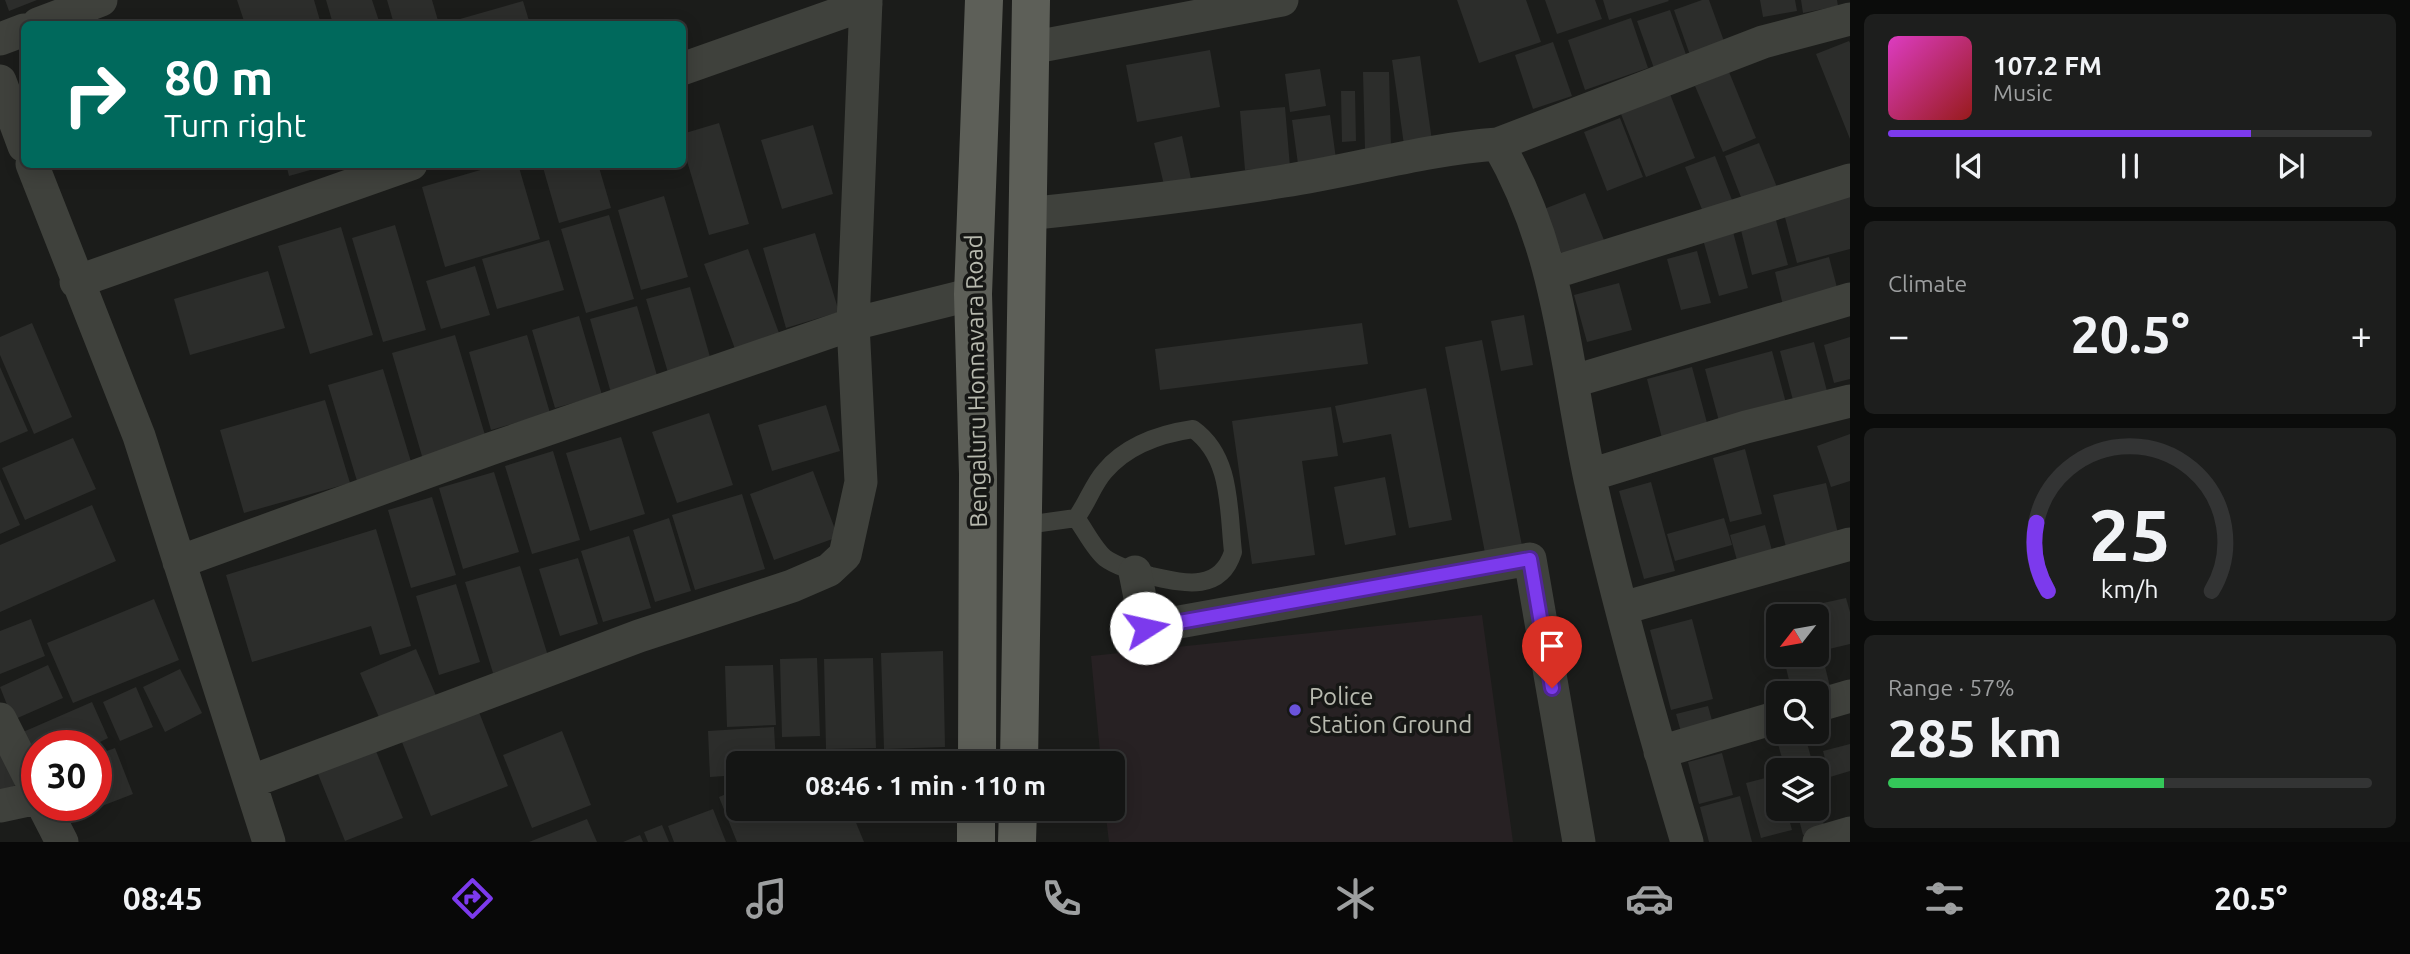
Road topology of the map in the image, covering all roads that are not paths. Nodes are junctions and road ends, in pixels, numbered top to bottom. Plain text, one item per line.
1 (101, 0) edge
2 (984, 0) edge
3 (1031, 0) edge
4 (1282, 0) edge
5 (866, 2) edge
6 (1850, 19) edge
7 (46, 21) edge
8 (21, 31) edge
9 (0, 39) edge
10 (1030, 48) junction
11 (686, 68) edge
12 (0, 81) edge
13 (21, 138) edge
14 (1498, 144) junction
15 (33, 168) edge
16 (400, 168) edge
17 (1850, 180) edge
18 (1026, 214) junction
19 (1552, 273) junction
20 (76, 282) junction
21 (973, 294) junction
22 (1850, 299) edge
23 (853, 324) junction
24 (1574, 381) junction
25 (1850, 401) edge
26 (1590, 475) junction
27 (1076, 518) junction
28 (1026, 525) junction
29 (1850, 544) edge
30 (179, 562) junction
31 (1135, 572) junction
32 (1623, 608) junction
33 (1850, 696) edge
34 (1829, 702) edge
35 (0, 719) edge
36 (1766, 721) edge
37 (976, 751) edge
38 (1020, 751) edge
39 (1660, 752) junction
40 (21, 761) edge
41 (250, 782) junction
42 (21, 801) edge
43 (0, 806) edge
44 (51, 821) edge
45 (976, 821) edge
46 (1018, 821) edge
47 (1850, 833) edge
48 (62, 842) edge
49 (269, 842) edge
50 (976, 842) edge
51 (1017, 842) edge
52 (1579, 842) edge
53 (1687, 842) edge
54 (1819, 842) edge

1 - 7 street
2 - 21 main road, Bengaluru Honnavara Road
3 - 10 main road, Bengaluru Honnavara Road
4 - 10 street
5 - 11 street
5 - 23 street
6 - 14 street
8 - 9 street
10 - 18 main road, Bengaluru Honnavara Road
12 - 13 street
14 - 18 street
14 - 19 street
15 - 20 street
16 - 20 street
17 - 19 street
18 - 28 main road, Bengaluru Honnavara Road
19 - 24 street
20 - 30 street
21 - 23 street
21 - 37 main road, Bengaluru Honnavara Road
22 - 24 street
23 - 30 street
23 - 41 street
24 - 26 street
25 - 26 street
26 - 32 street
27 - 28 lane
27 - 31 lane
27 - 31 lane
28 - 38 main road, Bengaluru Honnavara Road
29 - 32 street
30 - 41 street
31 - 52 street
32 - 39 street
33 - 34 street
35 - 40 street
36 - 39 street
39 - 53 street
41 - 49 street
42 - 43 street
44 - 48 street
45 - 50 main road
46 - 51 main road
47 - 54 street

